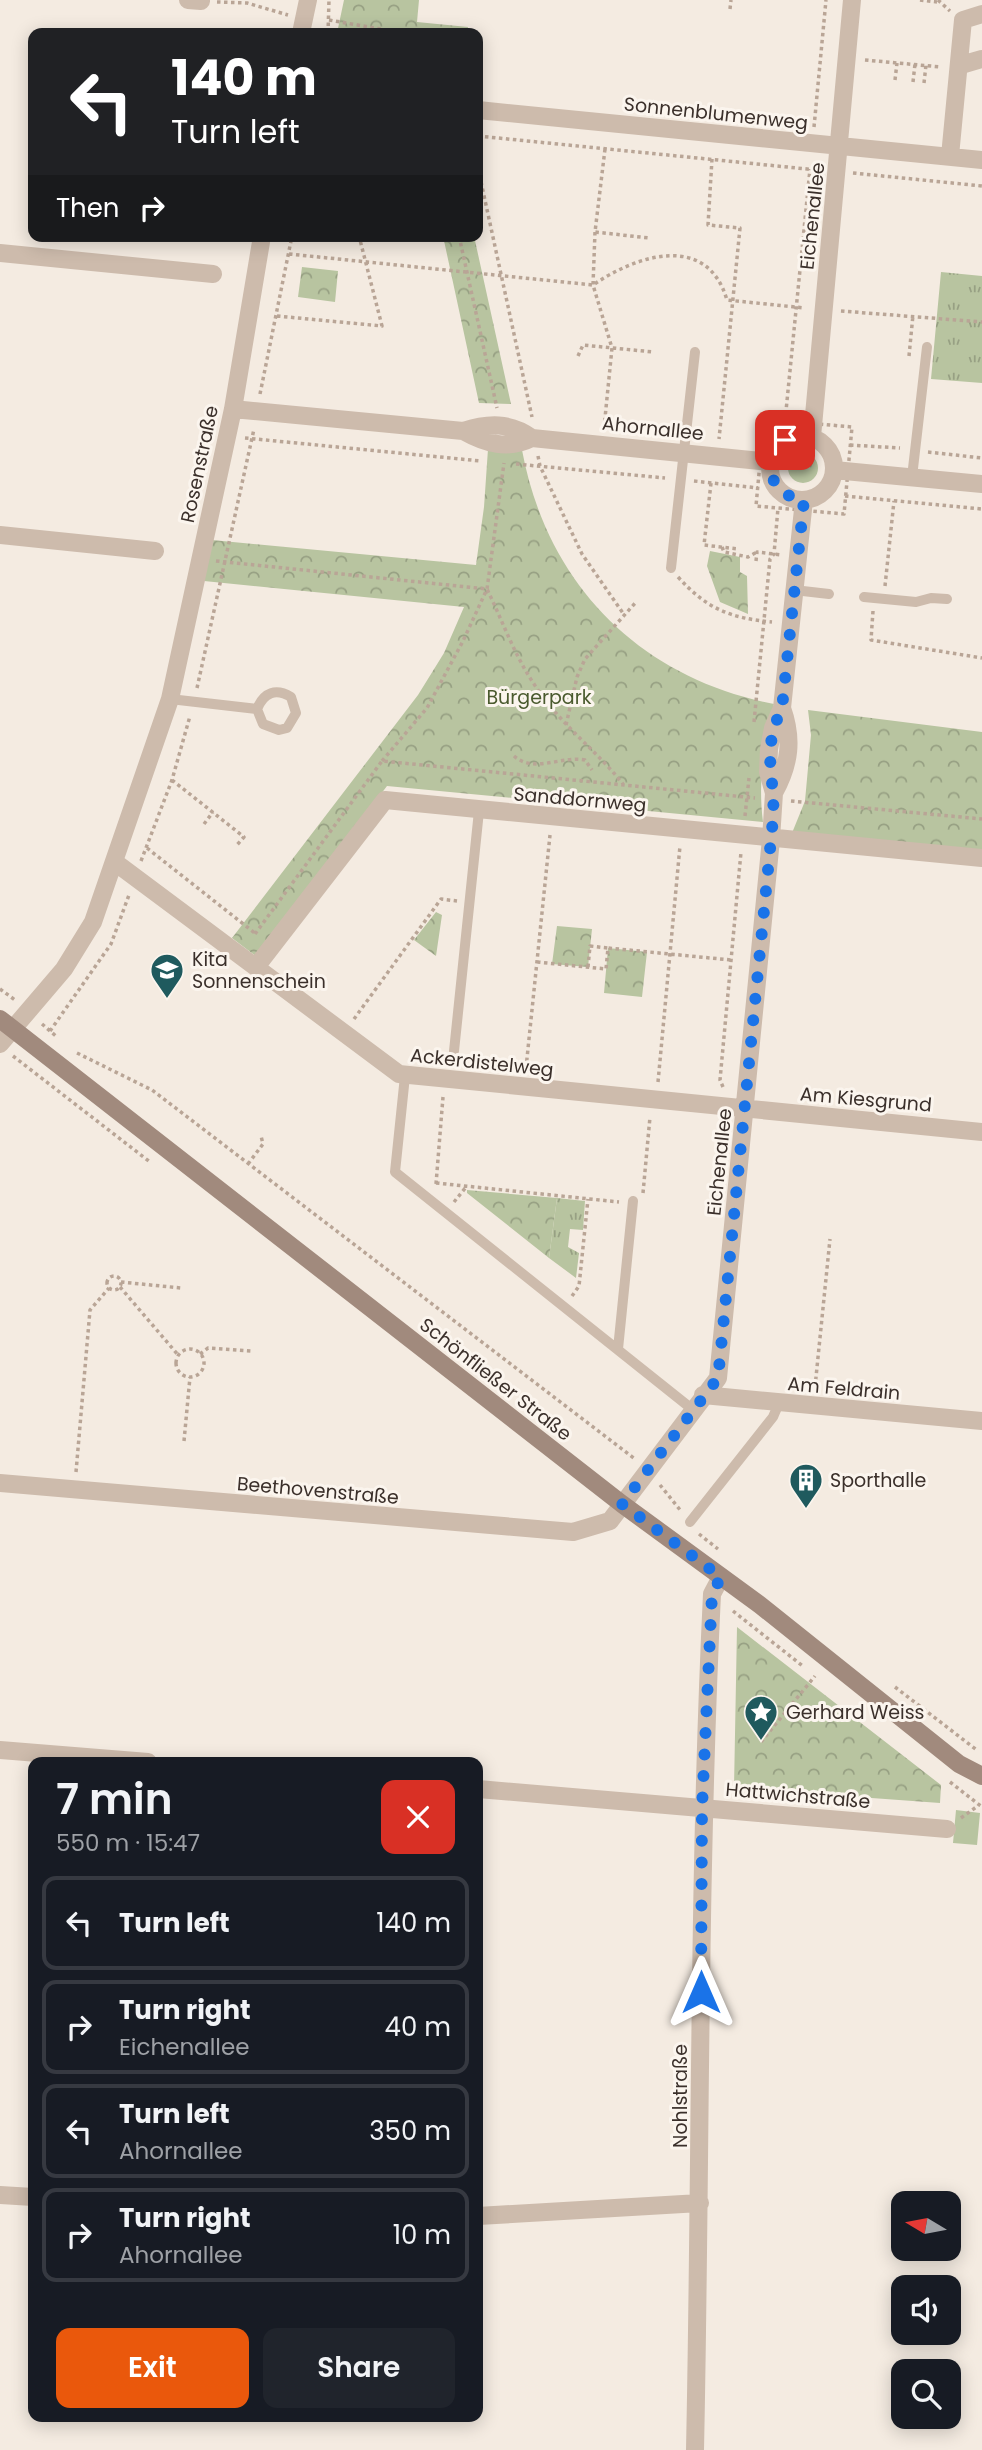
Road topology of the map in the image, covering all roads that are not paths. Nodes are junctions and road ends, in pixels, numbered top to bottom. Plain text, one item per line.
1 (852, 0) edge
2 (982, 14) edge
3 (982, 59) edge
4 (961, 67) junction
5 (483, 111) edge
6 (840, 146) junction
7 (950, 156) junction
8 (982, 160) edge
9 (261, 242) edge
10 (0, 253) edge
11 (213, 274) dead end
12 (927, 347) dead end
13 (695, 352) dead end
14 (233, 409) junction
15 (812, 437) junction
16 (685, 453) junction
17 (770, 463) junction
18 (834, 470) junction
19 (912, 477) junction
20 (982, 484) edge
21 (804, 500) junction
22 (0, 535) edge
23 (155, 551) dead end
24 (671, 568) dead end
25 (794, 590) junction
26 (829, 594) dead end
27 (874, 598) road end
28 (947, 599) dead end
29 (170, 699) junction
30 (257, 709) junction
31 (479, 811) junction
32 (771, 839) junction
33 (982, 858) edge
34 (116, 863) junction
35 (256, 967) junction
36 (6, 1023) edge
37 (0, 1044) edge
38 (454, 1051) dead end
39 (405, 1076) junction
40 (746, 1109) junction
41 (982, 1132) edge
42 (633, 1203) road end
43 (618, 1349) junction
44 (698, 1402) junction
45 (779, 1403) junction
46 (982, 1421) edge
47 (0, 1483) edge
48 (622, 1504) junction
49 (690, 1522) road end
50 (721, 1577) junction
51 (0, 1750) edge
52 (86, 1757) edge
53 (975, 1773) edge
54 (982, 1788) edge
55 (483, 1789) edge
56 (702, 1808) junction
57 (947, 1829) dead end
58 (0, 2195) edge
59 (28, 2197) edge
60 (700, 2203) junction
61 (483, 2216) edge
62 (695, 2450) edge

1 - 6 street, Eichenallee
2 - 4 street
3 - 4 street
4 - 7 street
5 - 6 street, Sonnenblumenweg
6 - 7 street, Sonnenblumenweg
6 - 15 street, Eichenallee
7 - 8 street, Sonnenblumenweg
9 - 14 street, Rosenstraße
10 - 11 street
12 - 19 lane
13 - 16 lane
14 - 16 street, Ahornallee
14 - 29 street, Rosenstraße
15 - 17 street
15 - 18 street
16 - 17 street, Ahornallee
16 - 24 lane
17 - 21 street
18 - 19 street
18 - 21 street
19 - 20 street
21 - 25 street, Eichenallee
22 - 23 street
25 - 26 lane
25 - 32 street, Eichenallee
27 - 28 lane
29 - 30 lane
29 - 34 street, Rosenstraße
30 - 30 lane
31 - 32 street, Sanddornweg
31 - 35 street, Sanddornweg
31 - 38 lane
32 - 33 street, Sanddornweg
32 - 40 street, Eichenallee
34 - 35 street, Ackerdistelweg
34 - 36 street, Rosenstraße
35 - 39 street, Ackerdistelweg
36 - 37 street, Rosenstraße
36 - 48 main road, Schönfließer Straße
39 - 40 street, Ackerdistelweg
39 - 43 lane
40 - 41 street, Am Kiesgrund
40 - 44 street, Eichenallee
42 - 43 lane
43 - 44 lane
44 - 45 street, Am Feldrain
44 - 48 street, Eichenallee
45 - 46 street, Am Feldrain
45 - 49 lane
47 - 48 street, Beethovenstraße
48 - 50 main road, Schönfließer Straße
50 - 53 main road, Schönfließer Straße
50 - 56 street, Nohlstraße
51 - 52 street
53 - 54 main road, Schönfließer Straße
55 - 56 street, Hattwichstraße
56 - 57 street, Hattwichstraße
56 - 60 street, Nohlstraße
58 - 59 street
60 - 61 street
60 - 62 street, Nohlstraße

